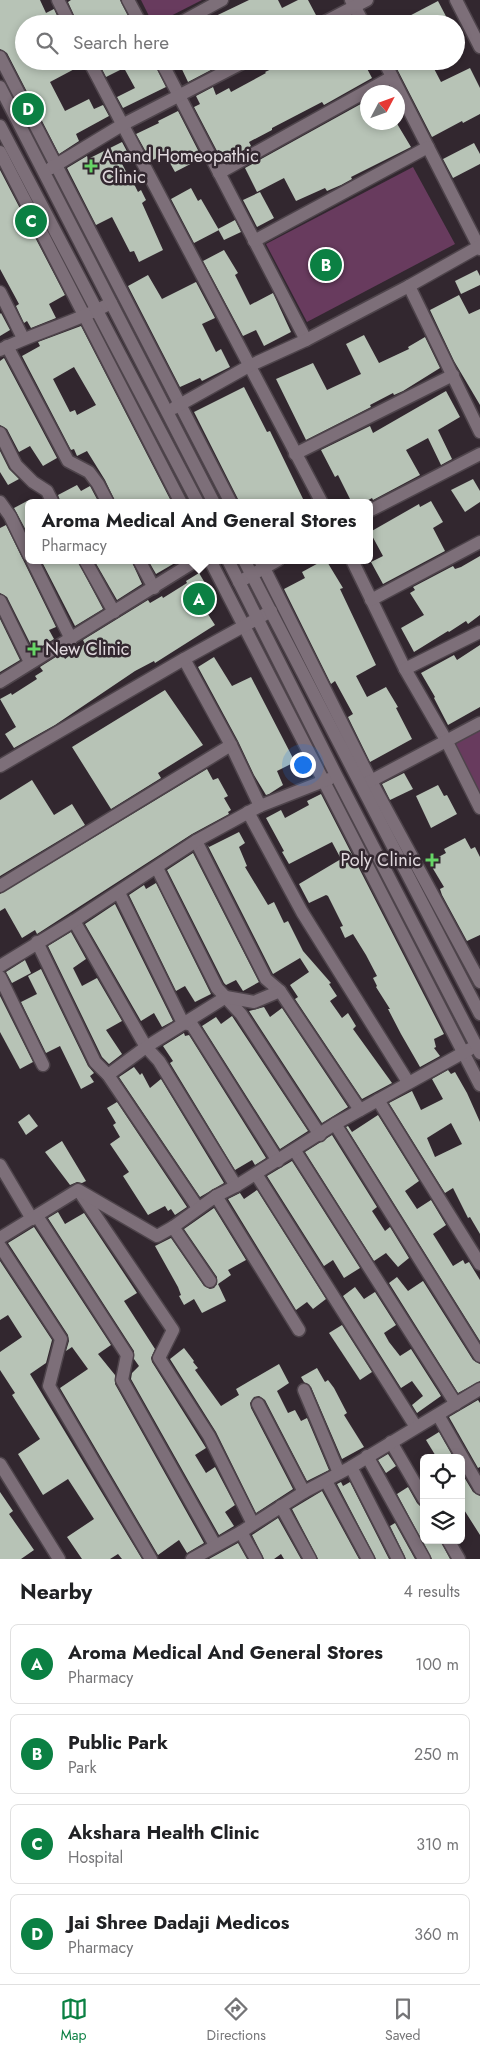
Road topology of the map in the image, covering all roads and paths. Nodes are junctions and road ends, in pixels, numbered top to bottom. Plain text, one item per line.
1 (58, 0) edge
2 (128, 0) edge
3 (222, 0) edge
4 (368, 0) edge
5 (456, 0) edge
6 (353, 3) edge
7 (66, 15) edge
8 (136, 15) edge
9 (194, 15) edge
10 (335, 15) edge
11 (359, 15) edge
12 (464, 15) edge
13 (465, 18) edge
14 (480, 47) edge
15 (0, 57) edge
16 (94, 70) edge
17 (166, 70) edge
18 (229, 70) edge
19 (388, 70) edge
20 (392, 77) junction
21 (0, 87) edge
22 (180, 95) junction
23 (122, 125) junction
24 (0, 126) edge
25 (428, 147) junction
26 (0, 152) edge
27 (57, 164) junction
28 (43, 172) junction
29 (219, 174) junction
30 (254, 241) junction
31 (480, 247) edge
32 (409, 286) junction
33 (0, 292) edge
34 (111, 303) junction
35 (91, 314) junction
36 (23, 338) junction
37 (306, 340) junction
38 (4, 348) edge
39 (249, 366) junction
40 (453, 375) junction
41 (181, 404) junction
42 (167, 412) junction
43 (480, 432) edge
44 (0, 433) edge
45 (295, 454) junction
46 (480, 454) edge
47 (51, 499) edge
48 (106, 499) edge
49 (179, 499) edge
50 (196, 499) edge
51 (212, 499) edge
52 (229, 499) edge
53 (320, 499) edge
54 (0, 502) edge
55 (373, 509) edge
56 (480, 542) edge
57 (25, 546) edge
58 (34, 564) edge
59 (87, 564) edge
60 (141, 564) edge
61 (191, 564) edge
62 (212, 564) edge
63 (230, 564) edge
64 (246, 564) edge
65 (262, 564) edge
66 (354, 564) edge
67 (252, 574) junction
68 (239, 582) junction
69 (154, 588) junction
70 (371, 600) junction
71 (0, 601) edge
72 (271, 611) junction
73 (114, 612) junction
74 (258, 618) junction
75 (245, 627) junction
76 (480, 632) edge
77 (71, 639) junction
78 (184, 659) junction
79 (30, 662) junction
80 (405, 669) junction
81 (0, 682) edge
82 (480, 723) edge
83 (446, 740) junction
84 (231, 745) junction
85 (0, 766) edge
86 (336, 775) junction
87 (323, 782) junction
88 (366, 784) junction
89 (260, 806) junction
90 (480, 808) edge
91 (248, 812) junction
92 (196, 841) junction
93 (157, 868) junction
94 (0, 886) edge
95 (119, 893) junction
96 (74, 922) junction
97 (37, 942) junction
98 (0, 966) edge
99 (476, 966) edge
100 (460, 976) junction
101 (0, 977) edge
102 (480, 982) edge
103 (280, 991) junction
104 (226, 997) junction
105 (480, 1014) edge
106 (183, 1023) junction
107 (146, 1047) junction
108 (478, 1049) edge
109 (463, 1052) junction
110 (43, 1065) dead end
111 (108, 1075) junction
112 (408, 1082) junction
113 (480, 1085) edge
114 (378, 1100) junction
115 (360, 1110) junction
116 (335, 1124) junction
117 (320, 1136) junction
118 (295, 1151) junction
119 (278, 1161) junction
120 (0, 1165) edge
121 (256, 1174) junction
122 (236, 1186) junction
123 (78, 1190) junction
124 (216, 1196) junction
125 (198, 1208) junction
126 (35, 1217) junction
127 (173, 1227) junction
128 (0, 1238) edge
129 (0, 1246) edge
130 (480, 1264) edge
131 (210, 1281) dead end
132 (298, 1330) dead end
133 (480, 1356) edge
134 (304, 1390) dead end
135 (479, 1391) edge
136 (258, 1404) dead end
137 (456, 1404) junction
138 (438, 1415) junction
139 (416, 1427) junction
140 (391, 1442) junction
141 (367, 1456) junction
142 (0, 1464) edge
143 (350, 1467) junction
144 (339, 1473) junction
145 (326, 1481) junction
146 (480, 1488) edge
147 (304, 1492) junction
148 (420, 1492) edge
149 (281, 1506) junction
150 (253, 1524) junction
151 (241, 1532) junction
152 (450, 1544) edge
153 (215, 1545) junction
154 (195, 1558) edge
155 (59, 1559) edge
156 (151, 1559) edge
157 (256, 1559) edge
158 (310, 1559) edge
159 (368, 1559) edge
160 (398, 1559) edge
161 (424, 1559) edge
162 (459, 1559) edge

1 - 7 street
2 - 8 street
3 - 9 street
4 - 6 street
5 - 12 street
6 - 10 street
6 - 11 street
13 - 14 street
15 - 27 street
16 - 23 street
17 - 22 street
18 - 22 street
19 - 20 street
20 - 25 street
20 - 29 street
21 - 28 street
22 - 23 street
22 - 29 street
23 - 27 street
23 - 39 street
24 - 35 street
25 - 30 street
25 - 31 street
26 - 35 street
27 - 28 street
27 - 41 street
28 - 34 street
29 - 30 street
30 - 37 street
31 - 32 street
32 - 37 street
32 - 40 street
33 - 36 street
34 - 35 street
34 - 42 street
35 - 36 street
35 - 49 street
35 - 50 street
36 - 38 street
37 - 39 street
38 - 48 street
39 - 41 street
39 - 45 street
40 - 43 street
40 - 45 street
41 - 42 street
41 - 52 street
42 - 51 street
44 - 47 street
45 - 53 street
46 - 55 street
54 - 57 street
56 - 70 street
58 - 77 street
59 - 73 street
60 - 69 street
61 - 69 street
62 - 75 street
63 - 68 street
64 - 67 street
65 - 67 street
65 - 88 street
66 - 70 street
67 - 68 street
67 - 72 street
68 - 74 street
69 - 73 street
70 - 80 street
71 - 79 street
72 - 74 street
72 - 88 street
73 - 77 street
74 - 75 street
74 - 86 street
75 - 78 street
75 - 87 street
76 - 80 street
77 - 79 street
78 - 84 street
78 - 85 street
79 - 81 street
80 - 83 street
82 - 83 street
83 - 88 street
83 - 90 street
84 - 89 street
84 - 94 street
86 - 87 street
86 - 108 street
87 - 89 street
87 - 109 street
88 - 99 street
88 - 100 street
89 - 91 street
91 - 92 street
91 - 112 street
92 - 93 street
92 - 103 street
93 - 95 street
93 - 104 street
95 - 96 street
95 - 106 street
96 - 97 street
96 - 107 street
97 - 98 street
97 - 111 street
99 - 100 street
99 - 102 street
100 - 105 street
101 - 110 street
103 - 104 street
103 - 115 street
104 - 106 street
104 - 117 street
106 - 107 street
106 - 119 street
107 - 111 street
107 - 122 street
108 - 109 street
109 - 112 street
109 - 113 street
111 - 125 street
112 - 114 street
114 - 115 street
114 - 130 street
115 - 116 street
116 - 117 street
116 - 133 street
117 - 118 street
118 - 119 street
118 - 137 street
119 - 121 street
120 - 126 street
121 - 122 street
121 - 139 street
122 - 124 street
123 - 126 street
123 - 127 street
123 - 150 street
124 - 125 street
124 - 132 street
125 - 127 street
126 - 128 street
126 - 153 street
127 - 131 street
129 - 156 street
134 - 144 street
135 - 137 street
136 - 147 street
137 - 138 street
138 - 139 street
138 - 146 street
139 - 140 street
140 - 141 street
140 - 148 street
141 - 143 street
141 - 161 street
142 - 155 street
143 - 144 street
143 - 160 street
144 - 145 street
145 - 147 street
145 - 159 street
147 - 149 street
149 - 150 street
149 - 158 street
150 - 151 street
151 - 153 street
151 - 157 street
152 - 162 street
153 - 154 street

